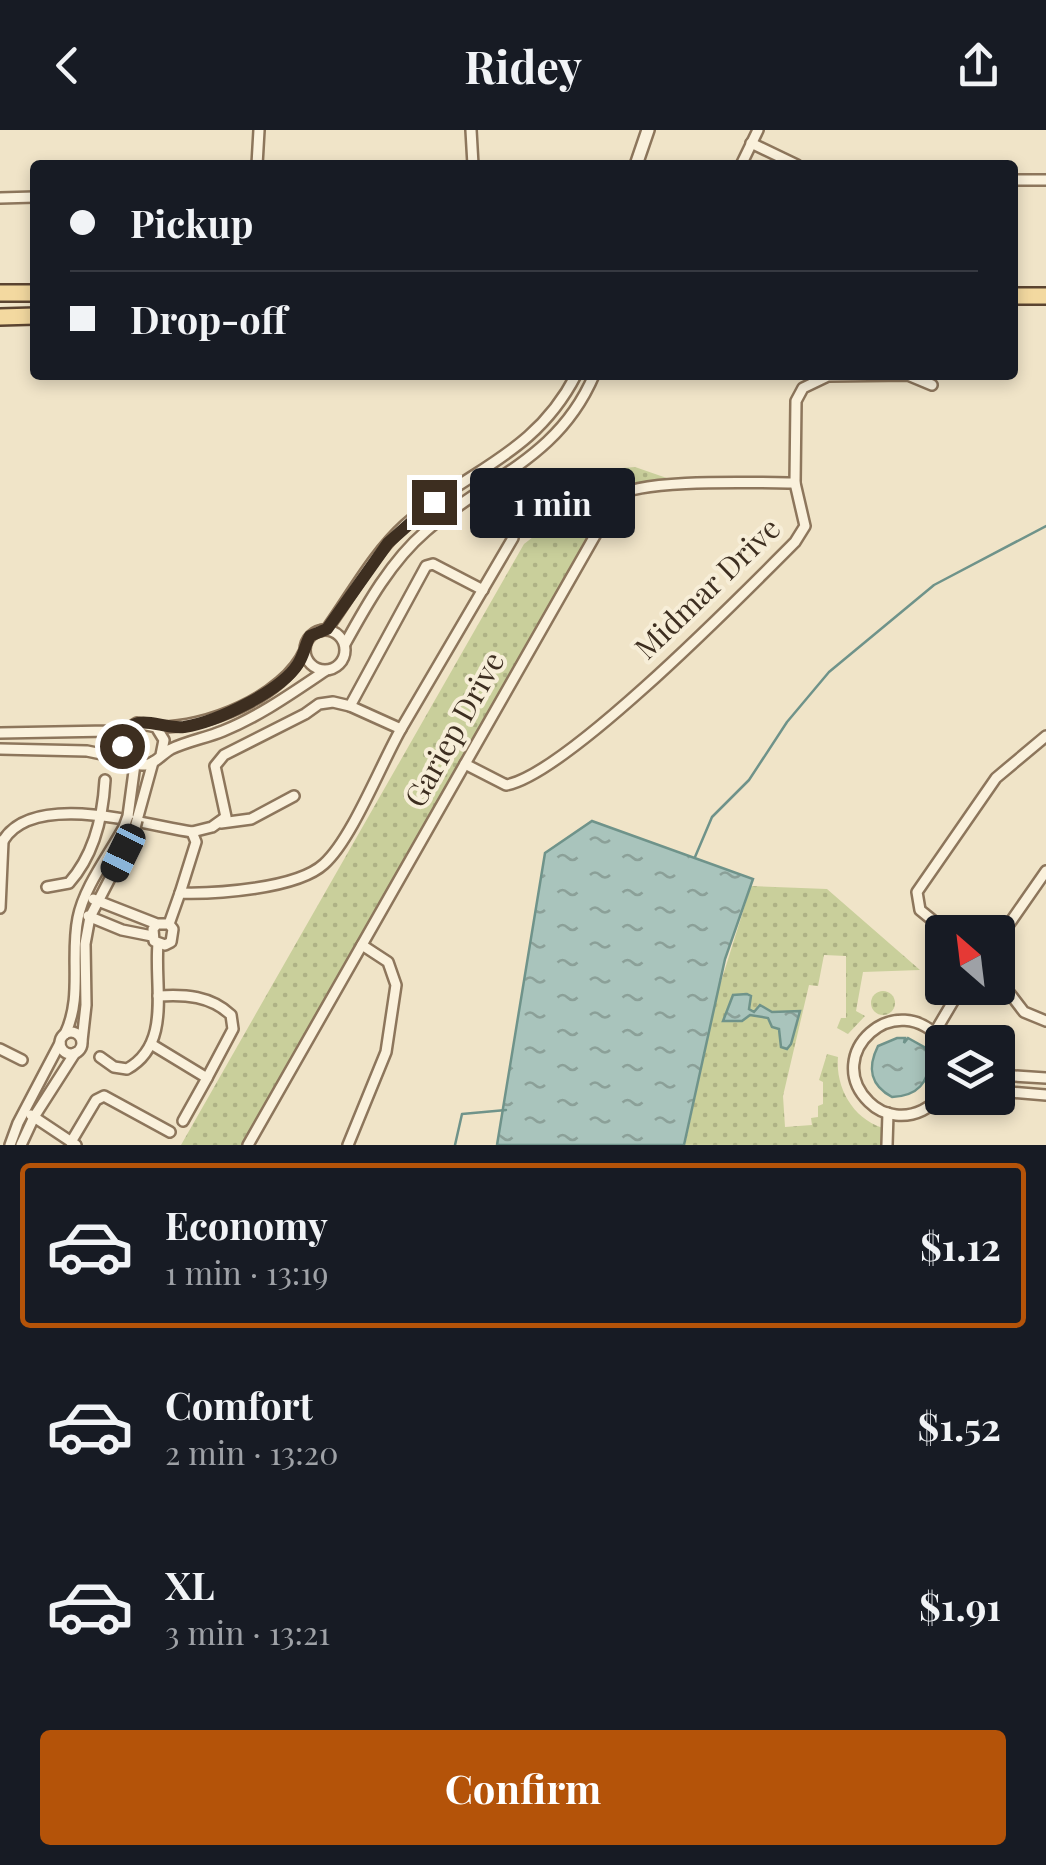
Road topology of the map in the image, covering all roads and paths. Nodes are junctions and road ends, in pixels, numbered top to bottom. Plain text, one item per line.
1 (258, 130) edge
2 (471, 130) edge
3 (648, 130) edge
4 (758, 130) edge
5 (751, 143) junction
6 (256, 160) edge
7 (473, 160) edge
8 (638, 160) edge
9 (743, 160) edge
10 (787, 160) edge
11 (1018, 180) edge
12 (1046, 180) edge
13 (30, 197) edge
14 (0, 198) edge
15 (30, 293) edge
16 (0, 294) edge
17 (1018, 296) edge
18 (1046, 296) edge
19 (30, 316) edge
20 (0, 320) edge
21 (573, 380) edge
22 (592, 380) edge
23 (820, 380) edge
24 (919, 380) edge
25 (932, 385) dead end
26 (795, 483) junction
27 (513, 538) dead end
28 (483, 590) junction
29 (320, 630) junction
30 (344, 644) junction
31 (305, 650) junction
32 (325, 670) junction
33 (350, 706) junction
34 (156, 727) junction
35 (129, 728) junction
36 (401, 728) junction
37 (0, 734) edge
38 (1046, 736) edge
39 (0, 749) edge
40 (157, 759) junction
41 (132, 762) junction
42 (465, 764) junction
43 (105, 780) dead end
44 (294, 796) dead end
45 (103, 814) junction
46 (221, 822) junction
47 (131, 824) junction
48 (192, 832) junction
49 (1, 841) edge
50 (1046, 870) edge
51 (47, 886) dead end
52 (180, 893) junction
53 (86, 895) junction
54 (98, 902) junction
55 (0, 908) edge
56 (78, 913) junction
57 (926, 915) edge
58 (1015, 915) edge
59 (90, 917) junction
60 (163, 924) junction
61 (155, 940) junction
62 (362, 945) junction
63 (158, 996) junction
64 (1015, 1000) edge
65 (1046, 1021) edge
66 (925, 1026) edge
67 (62, 1038) junction
68 (82, 1041) junction
69 (152, 1044) junction
70 (0, 1049) edge
71 (75, 1052) junction
72 (100, 1057) dead end
73 (22, 1060) dead end
74 (1015, 1076) edge
75 (207, 1078) junction
76 (1046, 1078) edge
77 (1015, 1092) edge
78 (1046, 1095) edge
79 (925, 1107) edge
80 (30, 1114) junction
81 (888, 1114) junction
82 (183, 1121) dead end
83 (170, 1132) dead end
84 (74, 1143) edge
85 (10, 1145) edge
86 (20, 1145) edge
87 (248, 1145) edge
88 (348, 1145) edge
89 (887, 1145) edge

1 - 6 street
2 - 7 street
3 - 8 street
4 - 5 street
5 - 9 street
5 - 10 street
11 - 12 street
13 - 14 street
15 - 16 main road
17 - 18 main road
19 - 20 main road
21 - 29 street
22 - 30 street
23 - 26 street, Midmar Drive
24 - 25 street, Midmar Drive
26 - 42 street, Gariep Drive
26 - 42 street, Midmar Drive
27 - 28 street
28 - 33 street
28 - 36 street
29 - 30 street
29 - 31 street
30 - 32 street
31 - 32 street
31 - 34 street
32 - 40 street
33 - 36 street
33 - 46 street
34 - 35 street
34 - 40 street
35 - 37 street
35 - 41 street
36 - 52 street
38 - 57 street
39 - 41 street
40 - 41 street
40 - 47 street
41 - 47 street
42 - 62 street, Gariep Drive
43 - 45 street
44 - 46 street
45 - 48 street
45 - 49 street
45 - 51 street
46 - 48 street
47 - 53 street
47 - 54 street
48 - 52 street
49 - 55 street
50 - 58 street
52 - 60 street
53 - 54 street
53 - 56 street
54 - 59 street
54 - 60 street
56 - 59 street
56 - 67 street
59 - 61 street
59 - 68 street
60 - 61 street
60 - 61 street
61 - 63 street
62 - 87 street, Gariep Drive
62 - 88 street
63 - 69 street
63 - 75 street
64 - 65 street
66 - 81 street
67 - 68 street
67 - 71 street
67 - 80 street
68 - 71 street
69 - 72 street
69 - 75 street
70 - 73 street
71 - 80 street
74 - 76 street
75 - 82 street
77 - 78 street
79 - 81 street
80 - 84 street
80 - 85 street
80 - 86 street
81 - 89 street
83 - 84 street

